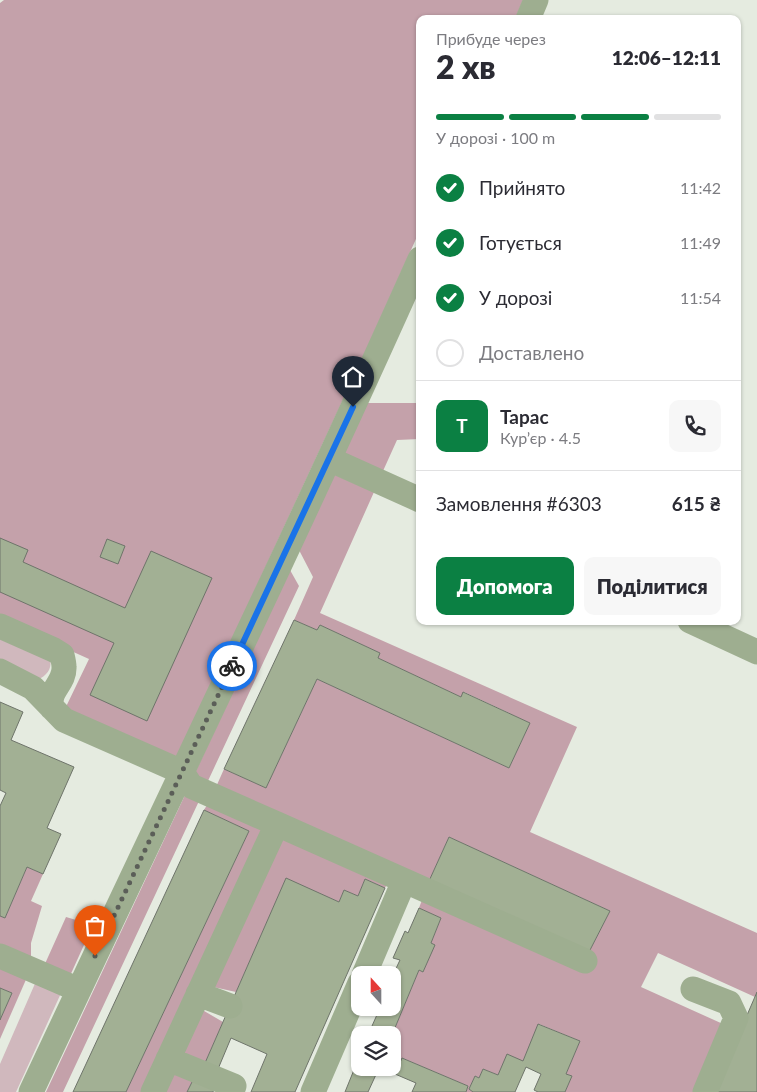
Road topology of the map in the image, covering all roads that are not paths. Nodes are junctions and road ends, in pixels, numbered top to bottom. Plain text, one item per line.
1 (536, 0) edge
2 (530, 15) edge
3 (416, 268) edge
4 (328, 459) junction
5 (416, 498) edge
6 (699, 625) edge
7 (0, 626) edge
8 (757, 652) edge
9 (0, 671) edge
10 (52, 708) junction
11 (182, 772) junction
12 (277, 824) junction
13 (404, 881) junction
14 (0, 956) edge
15 (585, 961) dead end
16 (368, 966) edge
17 (693, 989) dead end
18 (79, 990) junction
19 (198, 994) junction
20 (351, 1004) edge
21 (230, 1006) dead end
22 (168, 1059) junction
23 (234, 1086) dead end
24 (31, 1092) edge
25 (153, 1092) edge
26 (313, 1092) edge
27 (705, 1092) edge

1 - 2 street
3 - 4 street
4 - 5 street
4 - 11 street
6 - 8 street
7 - 10 street
9 - 10 street
10 - 11 street
11 - 12 street
11 - 18 street
12 - 13 street
12 - 19 street
13 - 15 street
13 - 16 street
14 - 18 street
17 - 27 street
18 - 24 street
19 - 21 street
19 - 22 street
20 - 26 street
22 - 23 street
22 - 25 street

